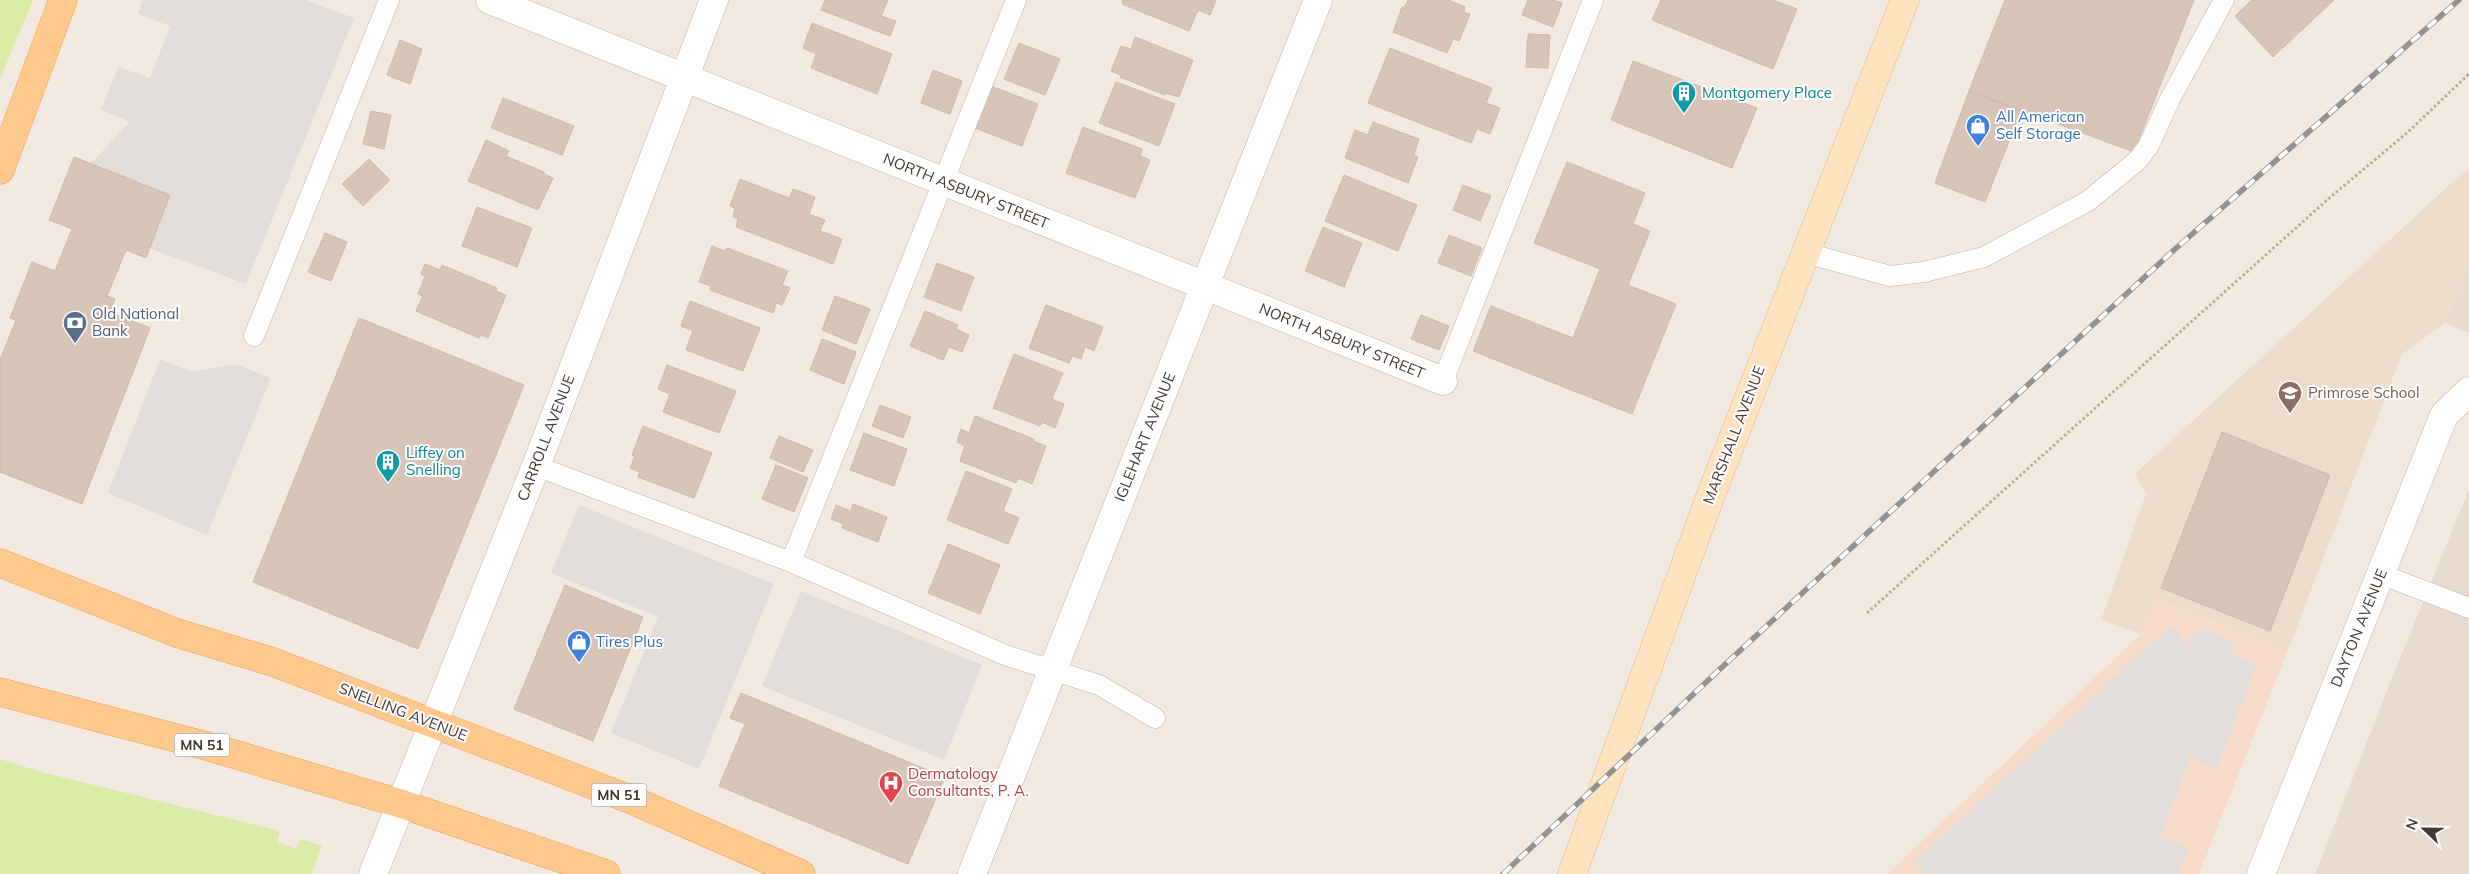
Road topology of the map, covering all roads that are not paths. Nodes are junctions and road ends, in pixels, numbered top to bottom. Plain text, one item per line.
1 (63, 0) edge
2 (389, 0) edge
3 (490, 0) edge
4 (714, 0) edge
5 (1016, 0) edge
6 (1318, 0) edge
7 (1593, 0) edge
8 (1905, 0) edge
9 (2224, 0) edge
10 (684, 78) junction
11 (0, 170) edge
12 (945, 182) junction
13 (1806, 253) junction
14 (1206, 287) junction
15 (254, 336) dead end
16 (1443, 382) joint
17 (2469, 391) edge
18 (536, 466) junction
19 (791, 562) junction
20 (0, 563) edge
21 (2380, 574) junction
22 (2469, 608) edge
23 (1052, 670) junction
24 (0, 692) edge
25 (0, 712) edge
26 (1155, 718) dead end
27 (108, 722) junction
28 (434, 723) junction
29 (402, 804) junction
30 (374, 874) edge
31 (606, 874) edge
32 (801, 874) edge
33 (972, 874) edge
34 (1572, 874) edge
35 (2261, 874) edge

1 - 11 main road
2 - 15 lane
3 - 10 street, NORTH ASBURY STREET
4 - 10 street, CARROLL AVENUE
5 - 12 lane
6 - 14 street, IGLEHART AVENUE
7 - 16 lane
8 - 13 street, MARSHALL AVENUE
9 - 13 lane
10 - 12 street, NORTH ASBURY STREET
10 - 18 street, CARROLL AVENUE
12 - 14 street, NORTH ASBURY STREET
12 - 19 lane
13 - 34 street, MARSHALL AVENUE
14 - 16 street, NORTH ASBURY STREET
14 - 23 street, IGLEHART AVENUE
17 - 21 street, DAYTON AVENUE
18 - 19 lane
18 - 28 street, CARROLL AVENUE
19 - 23 lane
20 - 28 main road, SNELLING AVENUE / MN 51
21 - 22 lane
21 - 35 street, DAYTON AVENUE
23 - 26 lane
23 - 33 street, IGLEHART AVENUE
24 - 27 main road, MN 51
25 - 27 main road
27 - 29 main road, MN 51
28 - 29 street, CARROLL AVENUE
28 - 32 main road, SNELLING AVENUE / MN 51
29 - 30 street, CARROLL AVENUE
29 - 31 main road, MN 51

